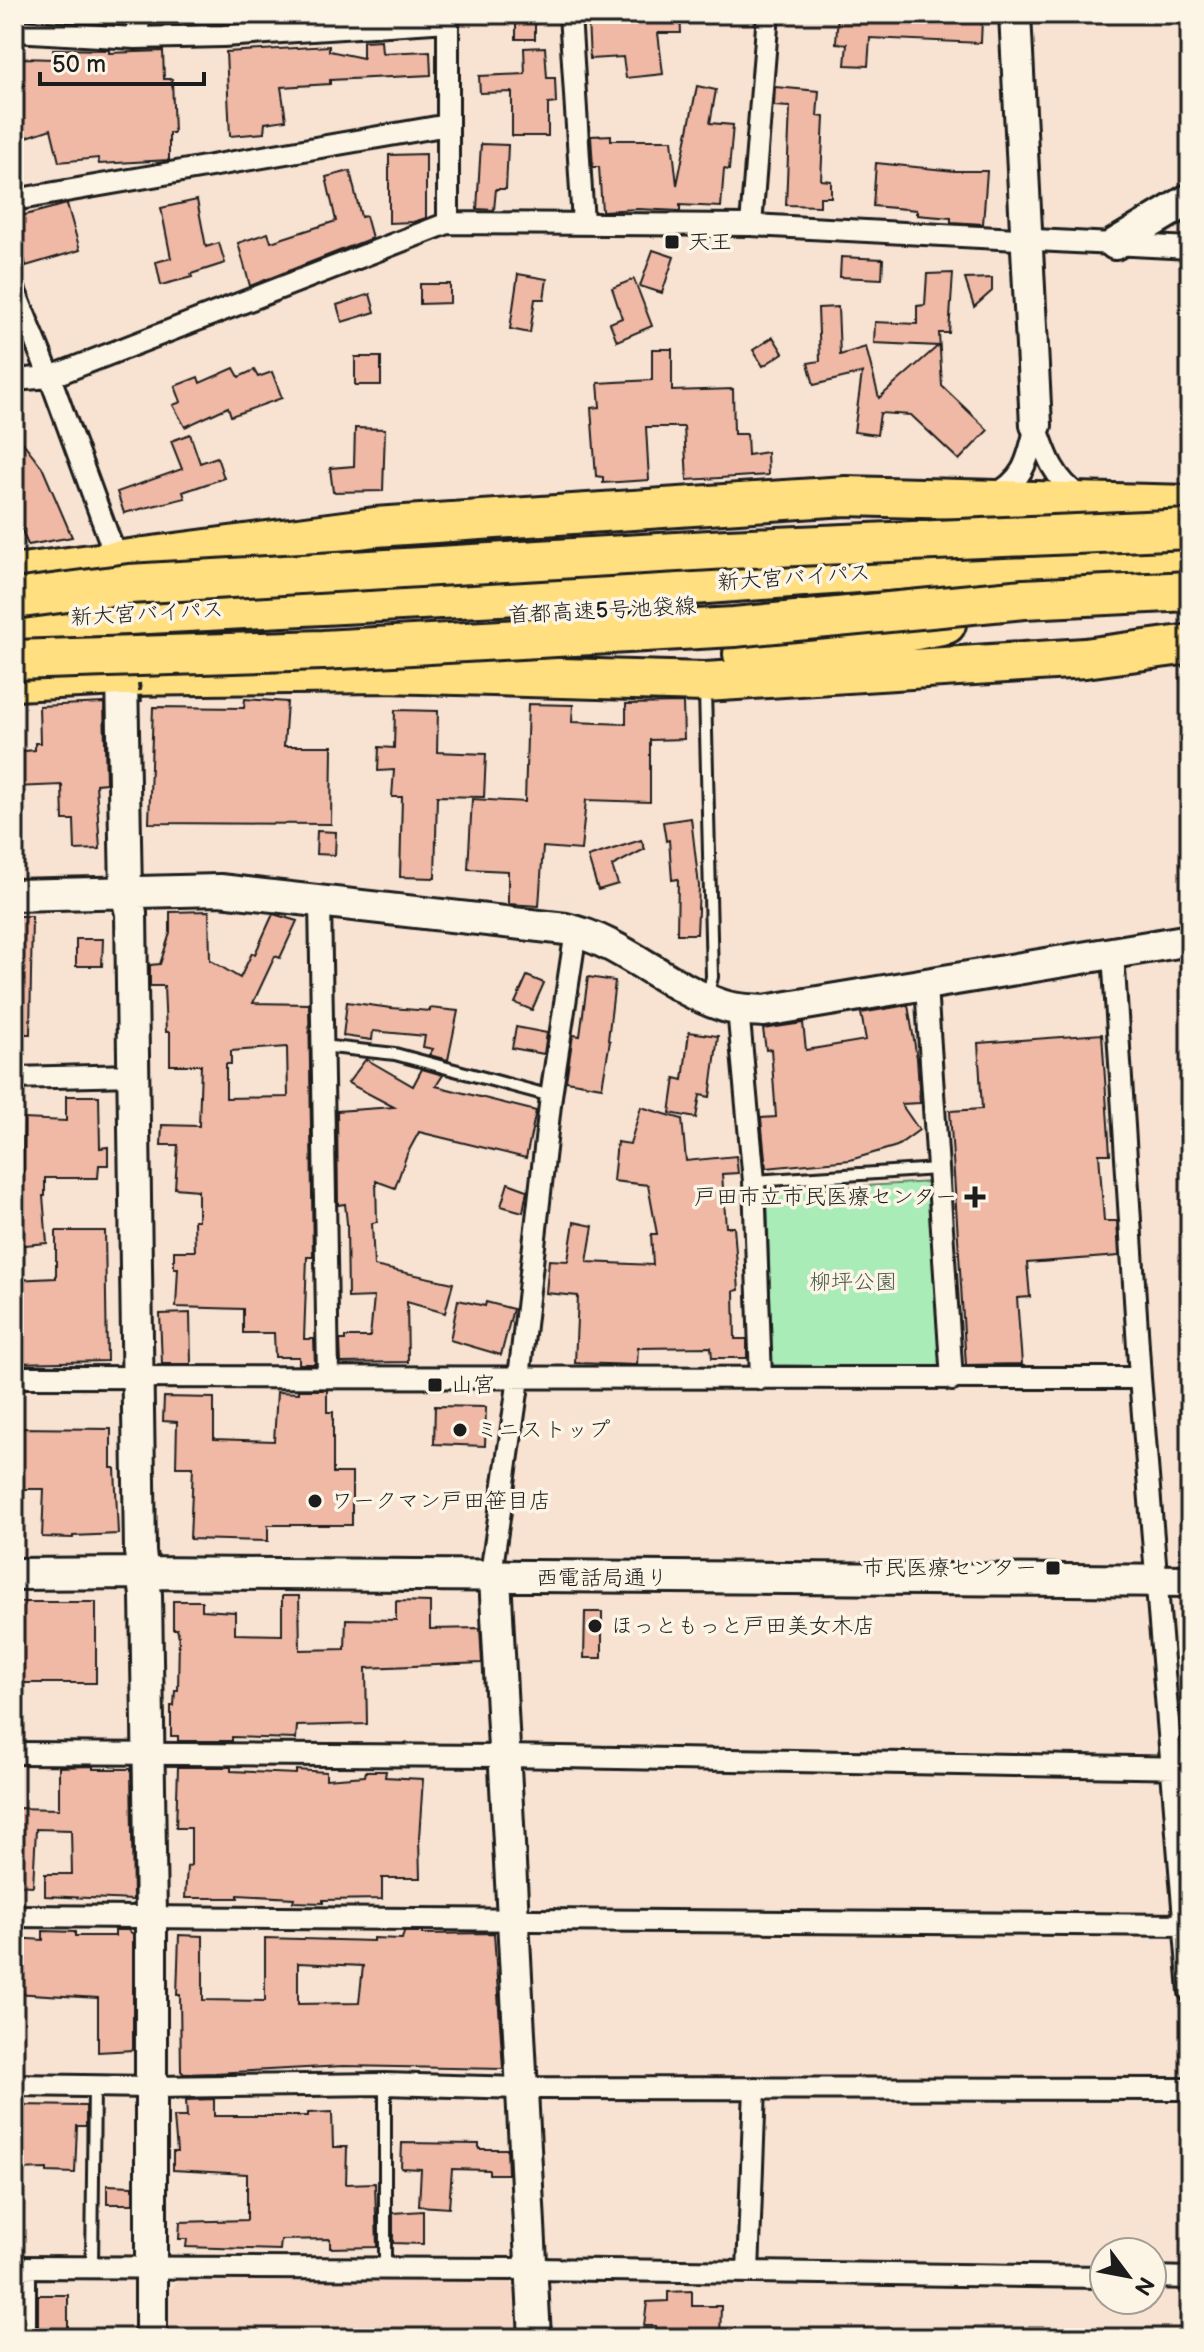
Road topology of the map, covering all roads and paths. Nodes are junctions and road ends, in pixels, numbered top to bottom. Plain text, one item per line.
1 (141, 14) edge
2 (570, 14) edge
3 (768, 14) edge
4 (1015, 14) edge
5 (448, 18) edge
6 (14, 31) edge
7 (135, 38) junction
8 (448, 125) junction
9 (1190, 199) edge
10 (14, 200) edge
11 (448, 223) junction
12 (583, 223) junction
13 (751, 225) junction
14 (1026, 239) junction
15 (1115, 244) junction
16 (1190, 248) edge
17 (14, 289) edge
18 (50, 377) junction
19 (14, 380) edge
20 (1036, 425) junction
21 (985, 500) junction
22 (1190, 505) edge
23 (1090, 518) junction
24 (1190, 519) edge
25 (1190, 529) edge
26 (1190, 547) edge
27 (1190, 556) edge
28 (118, 563) junction
29 (899, 570) junction
30 (14, 574) edge
31 (1190, 577) edge
32 (1060, 581) junction
33 (1190, 590) edge
34 (14, 599) edge
35 (1190, 601) edge
36 (14, 611) edge
37 (345, 616) junction
38 (14, 621) edge
39 (14, 632) edge
40 (803, 641) junction
41 (1190, 644) edge
42 (14, 645) edge
43 (14, 660) edge
44 (385, 673) junction
45 (122, 676) junction
46 (14, 681) edge
47 (705, 682) junction
48 (126, 893) junction
49 (14, 895) edge
50 (320, 901) junction
51 (576, 931) junction
52 (1190, 940) edge
53 (1113, 953) junction
54 (926, 986) junction
55 (707, 1000) junction
56 (738, 1009) junction
57 (322, 1046) junction
58 (133, 1075) junction
59 (14, 1078) edge
60 (551, 1096) junction
61 (937, 1169) junction
62 (754, 1181) junction
63 (14, 1377) edge
64 (137, 1377) junction
65 (328, 1377) junction
66 (519, 1378) junction
67 (1140, 1378) junction
68 (761, 1379) junction
69 (952, 1380) junction
70 (143, 1573) junction
71 (14, 1574) edge
72 (495, 1577) junction
73 (1158, 1581) junction
74 (1190, 1581) edge
75 (14, 1753) edge
76 (148, 1754) junction
77 (504, 1756) junction
78 (1181, 1768) edge
79 (14, 1916) edge
80 (151, 1916) junction
81 (512, 1919) junction
82 (1187, 1925) edge
83 (1190, 1992) edge
84 (385, 2084) junction
85 (14, 2085) edge
86 (94, 2086) junction
87 (152, 2087) junction
88 (523, 2088) junction
89 (755, 2088) junction
90 (1190, 2089) edge
91 (92, 2266) junction
92 (20, 2268) edge
93 (152, 2268) junction
94 (385, 2268) junction
95 (532, 2269) junction
96 (748, 2272) junction
97 (1088, 2277) edge
98 (1168, 2277) edge
99 (1190, 2278) edge
100 (25, 2338) edge
101 (151, 2338) edge
102 (535, 2338) edge

1 - 7 street
2 - 12 street
3 - 13 street
4 - 14 street
5 - 7 street
5 - 8 street
6 - 7 street
8 - 10 street
8 - 11 street
9 - 15 street
11 - 12 street
11 - 18 street
12 - 13 street
13 - 14 street
14 - 15 street
14 - 20 street
15 - 16 street
17 - 18 street
18 - 19 street
18 - 28 street
20 - 21 street
20 - 23 street
21 - 23 highway
21 - 28 highway
22 - 23 highway
23 - 25 highway, bridge
23 - 28 highway, bridge
23 - 34 highway, bridge
24 - 29 highway
26 - 36 highway, 首都高速5号池袋線
27 - 29 highway, 新大宮バイパス
28 - 30 highway
29 - 38 highway, 新大宮バイパス
31 - 32 highway, 新大宮バイパス
31 - 42 highway, 首都高速5号池袋線
32 - 33 highway
32 - 37 highway, 新大宮バイパス
33 - 43 highway, bridge
35 - 40 highway
37 - 39 highway, 新大宮バイパス
37 - 40 highway
40 - 44 highway
41 - 47 highway
44 - 45 highway
44 - 47 highway
45 - 46 highway
45 - 48 street
47 - 55 lane
48 - 49 street
48 - 50 street
48 - 58 street
50 - 51 street
50 - 57 street
51 - 55 street
51 - 60 street
52 - 53 street
53 - 54 street
53 - 67 street
54 - 56 street
54 - 61 street
55 - 56 street
56 - 62 street
57 - 60 lane
57 - 65 street
58 - 59 street
58 - 64 street
60 - 66 street
61 - 62 lane
61 - 69 street
62 - 68 street
63 - 64 street
64 - 65 street
64 - 70 street
65 - 66 street
66 - 68 street
66 - 72 street
67 - 69 street
67 - 73 street
68 - 69 street
70 - 71 street, 西電話局通り
70 - 72 street, 西電話局通り
70 - 76 street
72 - 73 street, 西電話局通り
72 - 77 street
73 - 74 street, 西電話局通り
73 - 78 street
75 - 76 street
76 - 77 street
76 - 80 street
77 - 78 street
77 - 81 street
78 - 82 street
79 - 80 street
80 - 81 street
80 - 87 street
81 - 82 street
81 - 88 street
82 - 83 street
84 - 87 street
84 - 88 street
84 - 94 lane
85 - 86 street
86 - 87 street
86 - 91 lane
87 - 93 street
88 - 89 street
88 - 95 street
89 - 90 street
89 - 96 street
91 - 92 street
91 - 93 street
92 - 100 street
93 - 94 street
93 - 101 street
94 - 95 street
95 - 96 street
95 - 102 street
96 - 97 street
98 - 99 street

